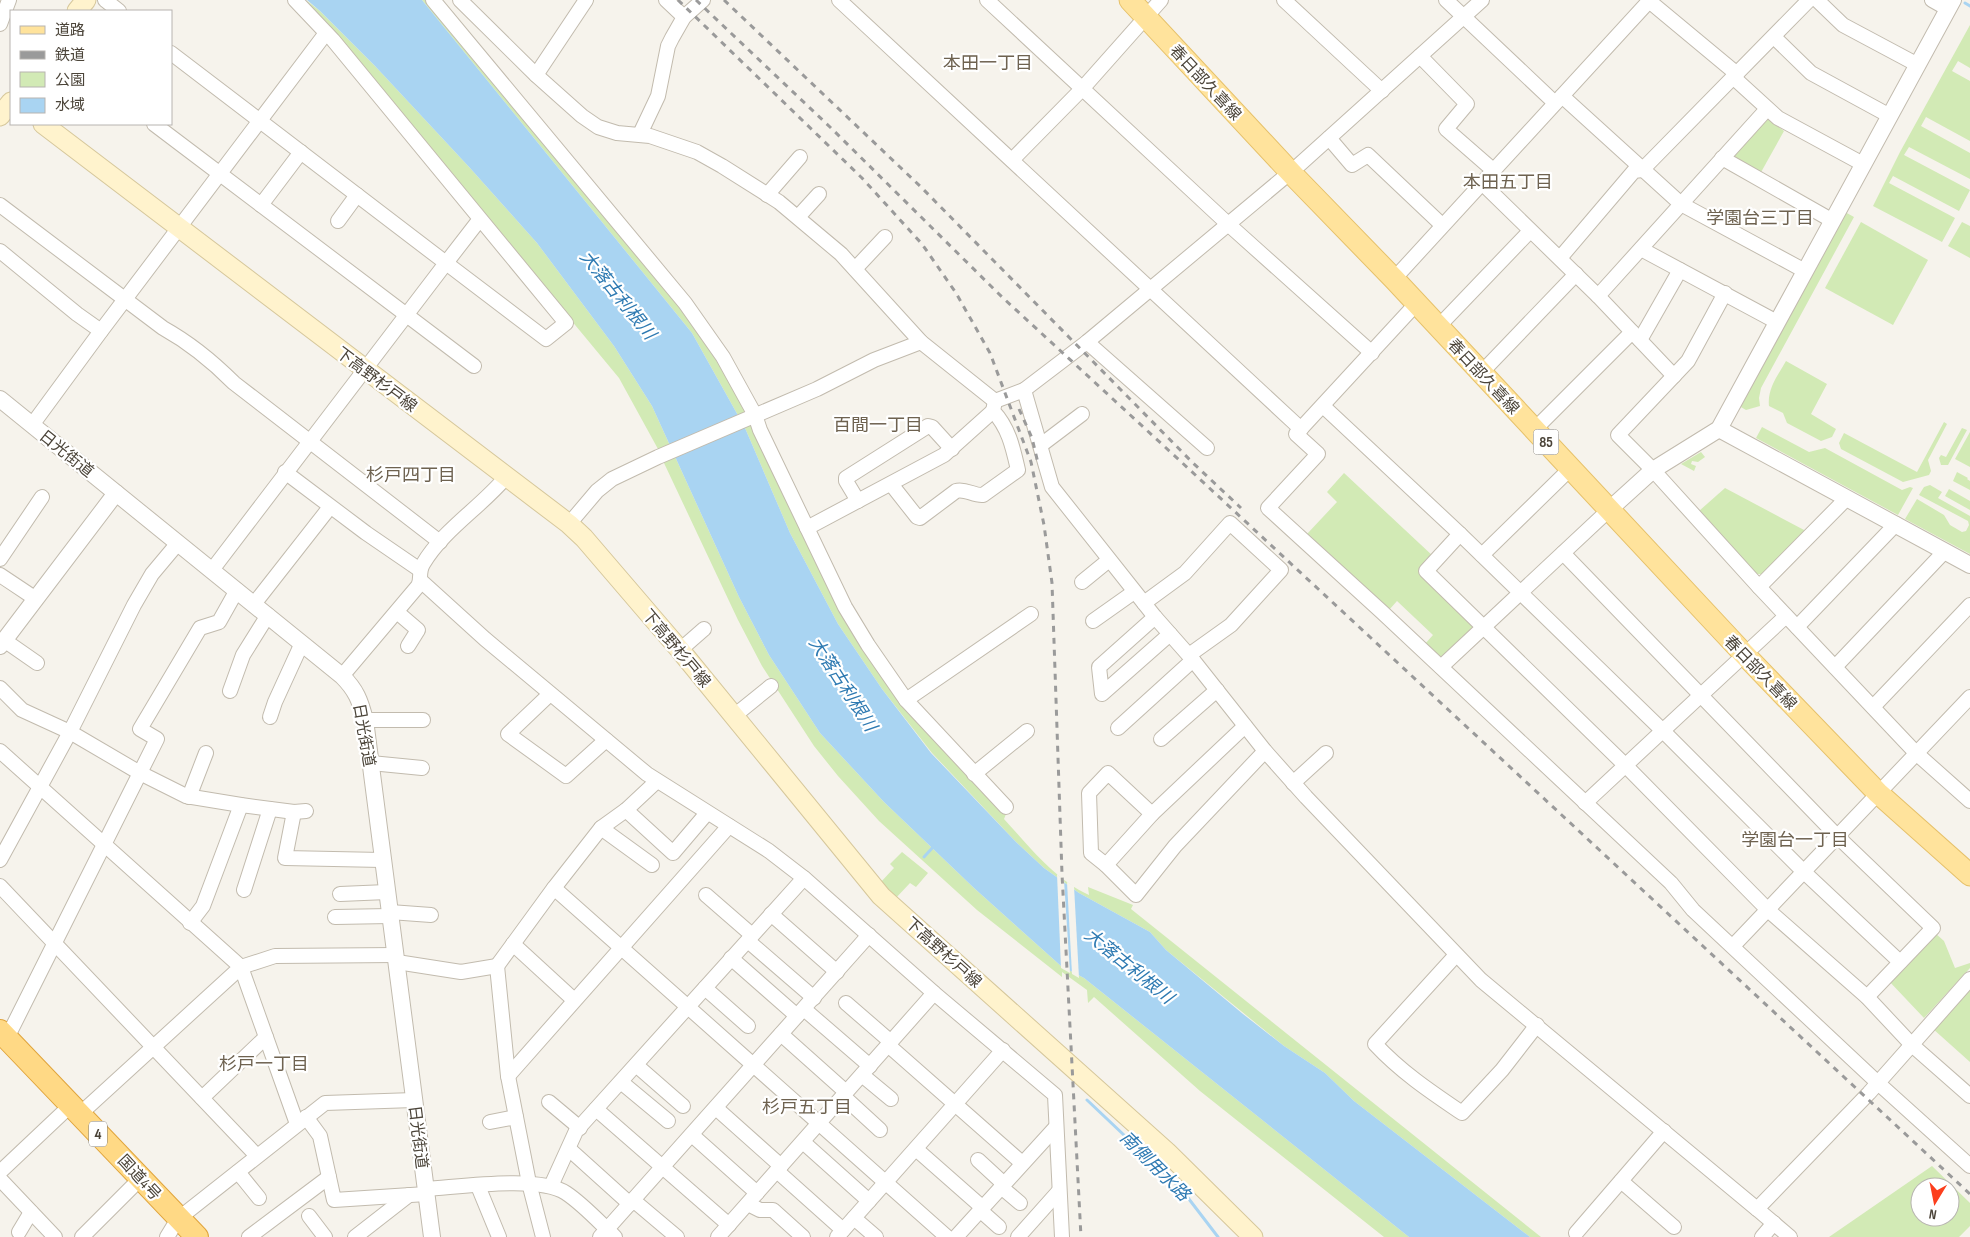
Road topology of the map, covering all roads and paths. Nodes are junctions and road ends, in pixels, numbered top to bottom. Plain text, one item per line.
1 (9, 0) edge
2 (86, 0) edge
3 (105, 0) edge
4 (295, 0) edge
5 (433, 0) edge
6 (460, 0) edge
7 (586, 0) edge
8 (666, 0) edge
9 (703, 0) edge
10 (839, 0) edge
11 (987, 0) edge
12 (1130, 0) edge
13 (1161, 0) edge
14 (1284, 0) edge
15 (1446, 0) edge
16 (1482, 0) edge
17 (1649, 0) edge
18 (1809, 0) edge
19 (1817, 0) edge
20 (1932, 0) edge
21 (1950, 4) edge
22 (78, 10) edge
23 (118, 10) edge
24 (1464, 16) junction
25 (1146, 17) junction
26 (684, 18) junction
27 (0, 24) edge
28 (326, 33) junction
29 (1774, 37) junction
30 (172, 54) edge
31 (1420, 56) junction
32 (1918, 65) junction
33 (536, 75) junction
34 (1735, 76) junction
35 (1082, 89) junction
36 (1382, 91) junction
37 (1559, 100) junction
38 (1767, 110) junction
39 (1890, 116) junction
40 (260, 121) junction
41 (44, 125) edge
42 (155, 125) edge
43 (640, 134) junction
44 (1329, 138) junction
45 (301, 152) junction
46 (800, 157) dead end
47 (1722, 158) junction
48 (1012, 160) junction
49 (1863, 164) junction
50 (1493, 170) junction
51 (1642, 170) junction
52 (1290, 172) junction
53 (220, 174) junction
54 (1482, 183) junction
55 (819, 194) dead end
56 (357, 195) junction
57 (767, 195) junction
58 (1681, 204) junction
59 (0, 205) edge
60 (261, 205) junction
61 (798, 217) junction
62 (480, 219) junction
63 (338, 221) dead end
64 (1833, 221) junction
65 (1228, 224) junction
66 (1442, 225) junction
67 (179, 227) junction
68 (1530, 231) junction
69 (885, 237) dead end
70 (1642, 249) junction
71 (0, 251) edge
72 (1560, 258) junction
73 (446, 263) junction
74 (855, 269) junction
75 (1680, 270) junction
76 (1805, 271) junction
77 (1576, 274) junction
78 (1394, 279) junction
79 (1150, 289) junction
80 (1725, 294) junction
81 (1598, 296) junction
82 (125, 299) junction
83 (1416, 304) junction
84 (407, 315) junction
85 (1777, 322) junction
86 (1438, 327) junction
87 (101, 330) junction
88 (1636, 336) junction
89 (921, 342) junction
90 (1087, 342) junction
91 (1372, 353) junction
92 (474, 366) dead end
93 (365, 369) junction
94 (1481, 373) junction
95 (1674, 376) junction
96 (1024, 390) junction
97 (0, 398) edge
98 (994, 406) junction
99 (1323, 406) junction
100 (1082, 414) dead end
101 (753, 416) junction
102 (32, 425) junction
103 (1301, 429) junction
104 (1719, 429) junction
105 (1534, 430) junction
106 (309, 441) junction
107 (1041, 445) junction
108 (1207, 448) dead end
109 (952, 449) junction
110 (1571, 468) junction
111 (1653, 470) junction
112 (285, 472) junction
113 (506, 476) junction
114 (891, 484) junction
115 (116, 493) junction
116 (42, 497) dead end
117 (1847, 498) junction
118 (858, 500) junction
119 (330, 507) junction
120 (1610, 509) junction
121 (569, 524) junction
122 (1896, 524) junction
123 (807, 528) junction
124 (1460, 534) junction
125 (440, 542) junction
126 (178, 543) junction
127 (1945, 551) junction
128 (1563, 554) junction
129 (1482, 555) junction
130 (0, 559) edge
131 (1109, 560) junction
132 (1970, 565) edge
133 (212, 570) junction
134 (0, 575) edge
135 (421, 576) junction
136 (1082, 582) dead end
137 (1759, 588) junction
138 (237, 590) junction
139 (1134, 592) junction
140 (1521, 593) junction
141 (36, 599) junction
142 (1144, 603) junction
143 (254, 604) junction
144 (1970, 605) edge
145 (397, 612) junction
146 (1031, 614) dead end
147 (268, 615) junction
148 (1786, 616) junction
149 (1155, 617) junction
150 (1093, 621) dead end
151 (1797, 627) junction
152 (1484, 628) junction
153 (704, 629) dead end
154 (1170, 634) junction
155 (2, 643) edge
156 (302, 643) junction
157 (408, 646) dead end
158 (680, 650) junction
159 (1744, 654) junction
160 (1191, 658) junction
161 (37, 663) dead end
162 (1441, 667) junction
163 (1835, 667) junction
164 (342, 676) junction
165 (771, 686) dead end
166 (0, 688) edge
167 (1217, 690) junction
168 (230, 691) dead end
169 (550, 694) junction
170 (1702, 695) junction
171 (1970, 697) edge
172 (906, 700) junction
173 (1873, 707) junction
174 (734, 716) junction
175 (270, 717) dead end
176 (365, 720) junction
177 (423, 720) dead end
178 (1245, 726) junction
179 (1118, 728) dead end
180 (1663, 730) junction
181 (1027, 731) dead end
182 (70, 732) junction
183 (1161, 739) dead end
184 (606, 740) junction
185 (1265, 751) junction
186 (1326, 752) dead end
187 (206, 753) dead end
188 (1916, 753) junction
189 (3, 759) edge
190 (371, 763) junction
191 (1626, 766) junction
192 (422, 768) dead end
193 (140, 773) junction
194 (974, 774) junction
195 (657, 781) junction
196 (1294, 783) junction
197 (40, 787) junction
198 (1878, 793) junction
199 (1968, 795) edge
200 (189, 797) junction
201 (1585, 803) junction
202 (241, 805) junction
203 (1006, 807) dead end
204 (270, 809) junction
205 (626, 810) junction
206 (707, 813) junction
207 (1152, 814) junction
208 (729, 826) junction
209 (601, 828) junction
210 (1838, 837) junction
211 (104, 844) junction
212 (0, 860) edge
213 (382, 860) junction
214 (652, 865) dead end
215 (1106, 865) junction
216 (1804, 872) junction
217 (1970, 876) edge
218 (804, 878) junction
219 (0, 886) edge
220 (554, 888) junction
221 (244, 890) dead end
222 (387, 892) junction
223 (340, 894) dead end
224 (706, 895) dead end
225 (1768, 910) junction
226 (390, 914) junction
227 (771, 914) junction
228 (431, 915) dead end
229 (335, 917) dead end
230 (190, 923) junction
231 (869, 935) junction
232 (750, 938) junction
233 (56, 943) junction
234 (513, 944) junction
235 (1733, 946) junction
236 (621, 948) junction
237 (1456, 954) junction
238 (396, 958) junction
239 (731, 958) junction
240 (1900, 962) junction
241 (497, 966) junction
242 (241, 967) junction
243 (837, 972) junction
244 (1970, 979) edge
245 (705, 988) junction
246 (934, 993) junction
247 (1867, 997) junction
248 (814, 998) junction
249 (574, 1000) junction
250 (846, 1002) dead end
251 (688, 1007) junction
252 (800, 1013) junction
253 (1537, 1025) junction
254 (748, 1026) dead end
255 (4, 1034) edge
256 (781, 1034) junction
257 (266, 1037) junction
258 (890, 1044) junction
259 (1912, 1045) junction
260 (153, 1047) junction
261 (1003, 1050) junction
262 (636, 1065) junction
263 (754, 1066) junction
264 (866, 1070) junction
265 (508, 1076) junction
266 (621, 1082) junction
267 (1878, 1083) junction
268 (844, 1094) junction
269 (1970, 1096) edge
270 (202, 1098) junction
271 (891, 1099) dead end
272 (414, 1100) junction
273 (549, 1102) dead end
274 (956, 1104) junction
275 (683, 1106) dead end
276 (716, 1108) junction
277 (596, 1109) junction
278 (76, 1110) junction
279 (516, 1117) junction
280 (302, 1120) junction
281 (668, 1121) dead end
282 (490, 1122) dead end
283 (819, 1123) junction
284 (1056, 1127) junction
285 (580, 1128) junction
286 (880, 1130) dead end
287 (1664, 1131) junction
288 (692, 1135) junction
289 (803, 1142) junction
290 (569, 1149) junction
291 (916, 1149) junction
292 (257, 1156) junction
293 (978, 1160) dead end
294 (1022, 1163) junction
295 (1970, 1166) edge
296 (663, 1167) junction
297 (779, 1168) junction
298 (0, 1172) edge
299 (238, 1172) junction
300 (329, 1177) junction
301 (140, 1178) junction
302 (0, 1179) edge
303 (1621, 1181) junction
304 (529, 1183) junction
305 (886, 1183) junction
306 (478, 1186) junction
307 (552, 1186) junction
308 (1003, 1186) junction
309 (1059, 1190) junction
310 (426, 1192) junction
311 (757, 1193) junction
312 (410, 1195) junction
313 (259, 1198) dead end
314 (869, 1201) junction
315 (632, 1202) junction
316 (1020, 1203) dead end
317 (748, 1204) junction
318 (1757, 1209) junction
319 (982, 1210) junction
320 (31, 1212) junction
321 (309, 1216) dead end
322 (854, 1218) junction
323 (1774, 1223) junction
324 (999, 1226) dead end
325 (1674, 1227) dead end
326 (173, 1228) edge
327 (19, 1232) dead end
328 (726, 1232) edge
329 (1576, 1233) dead end
330 (840, 1234) edge
331 (608, 1235) edge
332 (55, 1237) edge
333 (82, 1237) edge
334 (196, 1237) edge
335 (249, 1237) edge
336 (325, 1237) edge
337 (355, 1237) edge
338 (432, 1237) edge
339 (499, 1237) edge
340 (543, 1237) edge
341 (677, 1237) edge
342 (803, 1237) edge
343 (876, 1237) edge
344 (947, 1237) edge
345 (956, 1237) edge
346 (1018, 1237) edge
347 (1062, 1237) edge
348 (1253, 1237) edge
349 (1762, 1237) edge
350 (1790, 1237) edge

1 - 27 street
2 - 22 main road
3 - 23 street
4 - 28 street
5 - 101 street
6 - 33 street
7 - 33 street
8 - 26 street
9 - 26 street
10 - 48 street
11 - 35 street
12 - 25 main road, 春日部久喜線 / 85
13 - 25 street
14 - 36 street
15 - 24 street
16 - 24 street
17 - 34 street
17 - 37 street
18 - 29 street
19 - 32 street
20 - 21 street
21 - 32 street
24 - 31 street
24 - 37 street
25 - 35 street
25 - 52 main road, 春日部久喜線 / 85
26 - 43 street
28 - 40 street
28 - 62 street
29 - 34 street
29 - 39 street
30 - 40 street
31 - 36 street
31 - 50 street
32 - 39 street
33 - 43 street
34 - 38 street
34 - 51 street
35 - 48 street
35 - 65 street
36 - 44 street
37 - 50 street
37 - 51 street
38 - 47 street
38 - 49 street
39 - 49 street
40 - 45 street
40 - 53 street
41 - 67 main road, 下高野杉戸線
42 - 53 street
43 - 57 street
44 - 52 street
44 - 66 street
45 - 56 street
45 - 60 street
46 - 57 street
47 - 58 street
47 - 64 street
48 - 79 street
49 - 64 street
50 - 54 street
51 - 58 street
51 - 72 street
52 - 65 street
52 - 78 main road, 春日部久喜線 / 85
53 - 60 street
53 - 67 street
54 - 66 street
54 - 68 street
55 - 61 street
56 - 63 street
56 - 73 street
57 - 61 street
58 - 70 street
58 - 76 street
59 - 82 street
60 - 84 street
61 - 74 street
62 - 73 street
62 - 73 street
64 - 76 street
65 - 79 street
65 - 91 street
66 - 78 street
67 - 82 street
67 - 93 main road, 下高野杉戸線
68 - 72 street
68 - 86 street
69 - 74 street
70 - 75 street
70 - 81 street
71 - 87 street
72 - 77 street
73 - 84 street
74 - 89 street
75 - 80 street
75 - 88 street
76 - 85 street
77 - 81 street
77 - 94 street
78 - 83 main road, 春日部久喜線 / 85
79 - 90 street
79 - 103 street
80 - 85 street
80 - 95 street
81 - 88 street
82 - 87 street
82 - 106 street
83 - 86 main road, 春日部久喜線 / 85
83 - 91 street
84 - 92 street
84 - 93 street
85 - 104 street
86 - 94 main road, 春日部久喜線 / 85
87 - 102 street
88 - 95 street
88 - 105 street
89 - 98 street
89 - 101 street
90 - 96 street
90 - 108 street
91 - 99 street
93 - 106 street
93 - 113 main road, 下高野杉戸線
94 - 105 main road, 春日部久喜線 / 85
95 - 111 street
96 - 98 street
96 - 107 street
97 - 102 street, 日光街道
98 - 109 street
98 - 114 street
99 - 103 street
99 - 124 street
100 - 107 street
101 - 121 street
101 - 123 street
102 - 115 street, 日光街道
103 - 162 street
104 - 111 street
104 - 117 street
105 - 110 main road, 春日部久喜線 / 85
106 - 112 street
106 - 125 street
107 - 131 street
109 - 114 street
109 - 118 street
110 - 120 main road, 春日部久喜線 / 85
110 - 129 street
111 - 120 street
111 - 137 street
112 - 119 street
112 - 133 street
113 - 121 main road, 下高野杉戸線
113 - 125 street
114 - 118 street
115 - 126 street, 日光街道
115 - 141 street
116 - 130 street
117 - 122 street
117 - 137 street
118 - 123 street
119 - 135 street
119 - 143 street
120 - 128 street
120 - 159 main road, 春日部久喜線 / 85
121 - 158 main road, 下高野杉戸線
122 - 127 street
122 - 151 street
123 - 172 street
124 - 129 street
124 - 152 street
125 - 135 street
126 - 133 street, 日光街道
126 - 182 street
127 - 132 street
127 - 163 street
128 - 140 street
128 - 170 street
129 - 140 street
131 - 136 street
131 - 139 street
133 - 138 street, 日光街道
134 - 141 street
135 - 145 street
135 - 169 street
137 - 148 street
138 - 143 street, 日光街道
138 - 193 street
139 - 142 street
139 - 150 street
140 - 152 street
140 - 180 street
141 - 155 street
142 - 149 street
142 - 160 street
143 - 147 street, 日光街道
144 - 173 street
145 - 157 street
145 - 164 street
146 - 172 street
147 - 156 street, 日光街道
147 - 168 street
148 - 151 street
148 - 159 street
149 - 154 street
149 - 154 street
151 - 163 street
152 - 162 street
152 - 191 street
153 - 158 street
154 - 160 street
155 - 161 street
156 - 164 street, 日光街道
156 - 175 street
158 - 174 main road, 下高野杉戸線
159 - 170 street
159 - 198 main road, 春日部久喜線 / 85
160 - 167 street
160 - 179 street
162 - 201 street
163 - 173 street
164 - 176 street, 日光街道
165 - 174 street
166 - 182 street
167 - 178 street
167 - 183 street
169 - 184 street
169 - 184 street
170 - 180 street
170 - 210 street
171 - 188 street
172 - 194 street
173 - 188 street
174 - 348 main road, 下高野杉戸線
176 - 177 street
176 - 190 street, 日光街道
178 - 185 street
178 - 207 street
180 - 191 street
180 - 216 street
181 - 194 street
182 - 193 street
182 - 197 street
184 - 195 street
185 - 196 street
185 - 215 street
186 - 196 street
187 - 200 street
188 - 198 street
188 - 199 street
189 - 197 street
190 - 192 street
190 - 213 street, 日光街道
191 - 201 street
191 - 225 street
193 - 200 street
193 - 211 street
194 - 203 street
195 - 205 street
195 - 206 street
196 - 237 street
197 - 211 street
197 - 212 street
198 - 210 street
198 - 217 main road, 春日部久喜線 / 85
200 - 202 street
201 - 235 street
202 - 204 street
202 - 230 street
204 - 213 street
204 - 221 street
205 - 206 street
205 - 209 street
206 - 208 street
207 - 215 street
207 - 215 street
208 - 218 street
208 - 236 street
209 - 214 street
209 - 220 street
210 - 216 street
210 - 240 street
211 - 230 street
211 - 233 street
213 - 222 street, 日光街道
216 - 225 street
216 - 240 street
218 - 227 street
218 - 231 street
219 - 233 street
220 - 234 street
220 - 236 street
222 - 223 street
222 - 226 street, 日光街道
224 - 232 street
225 - 235 street
225 - 247 street
226 - 228 street
226 - 229 street
226 - 238 street, 日光街道
227 - 232 street
227 - 243 street
230 - 242 street
231 - 243 street
231 - 246 street
232 - 239 street
232 - 248 street
233 - 255 street
233 - 260 street
234 - 241 street
234 - 249 street
235 - 267 street
236 - 249 street
236 - 251 street
237 - 253 street
237 - 253 street
238 - 241 street
238 - 242 street
238 - 272 street, 日光街道
239 - 245 street
239 - 252 street
240 - 247 street
241 - 265 street
242 - 257 street
242 - 260 street
243 - 248 street
244 - 259 street
245 - 251 street
245 - 254 street
246 - 258 street
246 - 261 street
247 - 259 street
248 - 252 street
249 - 265 street
250 - 258 street
251 - 262 street
251 - 263 street
252 - 256 street
252 - 264 street
253 - 287 street
255 - 278 highway, 国道4号 / 4
256 - 263 street
256 - 268 street
257 - 270 street
257 - 280 street
258 - 264 street
258 - 274 street
259 - 267 street
259 - 269 street
260 - 270 street
260 - 278 street
261 - 274 street
261 - 284 street
262 - 266 street
262 - 275 street
263 - 276 street
263 - 283 street
264 - 268 street
264 - 271 street
265 - 279 street
266 - 277 street
266 - 281 street
267 - 295 street
267 - 318 street
268 - 283 street
268 - 286 street
270 - 292 street
272 - 280 street
272 - 310 street, 日光街道
273 - 285 street
274 - 291 street
274 - 294 street
276 - 288 street
276 - 297 street
277 - 285 street
277 - 296 street
278 - 298 street
278 - 301 highway, 国道4号 / 4
279 - 282 street
279 - 304 street
280 - 292 street
280 - 300 street
283 - 289 street
283 - 305 street
284 - 294 street
284 - 309 street
285 - 290 street
287 - 303 street
287 - 318 street
288 - 296 street
288 - 311 street
289 - 297 street
289 - 314 street
290 - 307 street
290 - 315 street
291 - 305 street
291 - 319 street
292 - 299 street
293 - 308 street
294 - 308 street
296 - 315 street
296 - 328 street
297 - 311 street
297 - 330 street
299 - 313 street
299 - 326 street
300 - 312 street
300 - 335 street
301 - 326 highway, 国道4号 / 4
301 - 333 street
302 - 320 street
303 - 325 street
303 - 329 street
304 - 306 street
304 - 307 street
304 - 340 street
305 - 314 street
305 - 344 street
306 - 310 street
306 - 339 street
307 - 331 street
308 - 316 street
308 - 319 street
309 - 346 street
309 - 347 street
310 - 312 street
310 - 338 street, 日光街道
311 - 317 street
312 - 337 street
314 - 322 street
315 - 331 street
315 - 341 street
317 - 328 street
317 - 342 street
318 - 323 street
319 - 324 street
319 - 345 street
320 - 327 street
320 - 332 street
321 - 336 street
322 - 330 street
322 - 343 street
323 - 349 street
323 - 350 street
326 - 334 highway, 国道4号 / 4

